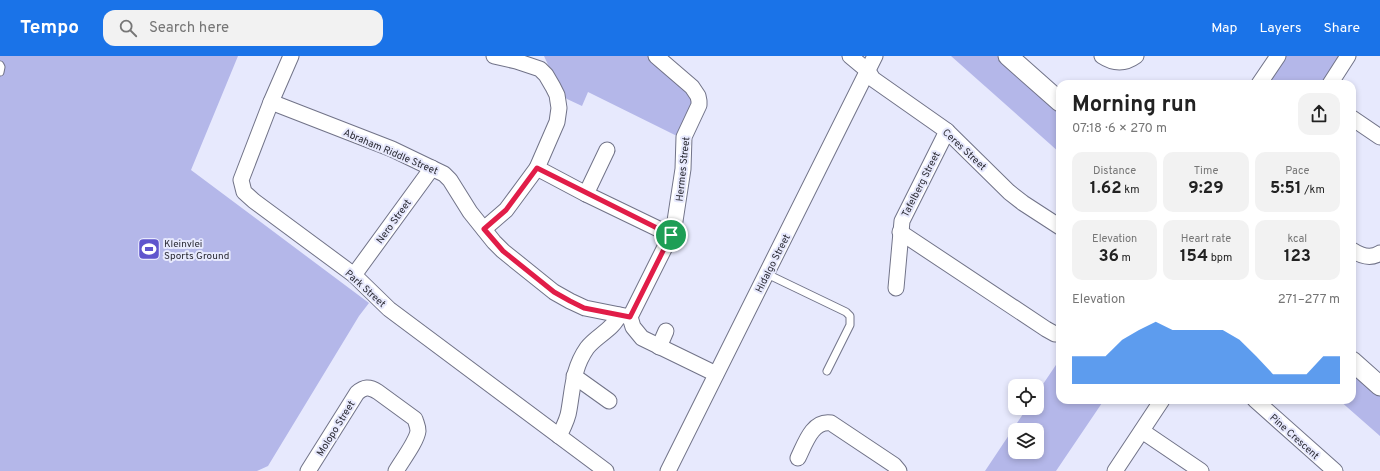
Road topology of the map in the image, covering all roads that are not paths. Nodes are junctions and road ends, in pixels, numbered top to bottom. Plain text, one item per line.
1 (291, 56) edge
2 (494, 56) edge
3 (656, 56) edge
4 (850, 56) edge
5 (875, 56) edge
6 (1008, 56) edge
7 (1102, 56) edge
8 (1136, 56) edge
9 (1278, 56) edge
10 (1348, 56) edge
11 (0, 65) edge
12 (0, 72) edge
13 (868, 72) junction
14 (1262, 80) edge
15 (1333, 80) edge
16 (1056, 98) edge
17 (271, 102) junction
18 (1356, 121) edge
19 (947, 131) junction
20 (1380, 137) edge
21 (607, 150) dead end
22 (432, 168) junction
23 (537, 168) junction
24 (586, 194) junction
25 (1056, 225) edge
26 (484, 229) junction
27 (900, 232) junction
28 (671, 235) junction
29 (1356, 253) edge
30 (1380, 253) edge
31 (767, 274) junction
32 (354, 275) junction
33 (896, 288) dead end
34 (624, 316) junction
35 (666, 331) dead end
36 (1056, 334) edge
37 (659, 347) junction
38 (1356, 365) edge
39 (828, 371) dead end
40 (716, 374) junction
41 (574, 376) junction
42 (1380, 386) edge
43 (609, 401) dead end
44 (1159, 404) edge
45 (1260, 404) edge
46 (1142, 431) junction
47 (559, 436) junction
48 (798, 458) dead end
49 (308, 471) edge
50 (396, 471) edge
51 (606, 471) edge
52 (668, 471) edge
53 (899, 471) edge
54 (1115, 471) edge
55 (1201, 471) edge
56 (1335, 471) edge

1 - 17 street, Park Street
2 - 23 street
3 - 28 street, Hermes Street
4 - 13 street, Ceres Street
5 - 13 street, Hidalgo Street
6 - 16 street
7 - 8 street
9 - 14 street
10 - 15 street
11 - 12 lane
13 - 19 street, Ceres Street
13 - 31 street, Hidalgo Street
17 - 22 street, Abraham Riddle Street
17 - 32 street, Park Street
18 - 20 street
19 - 25 street, Ceres Street
19 - 27 street, Tafelberg Street
21 - 24 street
22 - 26 street, Abraham Riddle Street
22 - 32 street, Nero Street
23 - 24 street
23 - 26 street
24 - 28 street
26 - 34 street, Abraham Riddle Street
27 - 33 street, Tafelberg Street
27 - 36 street
28 - 34 street, Hermes Street
29 - 30 street
31 - 39 lane
31 - 40 street, Hidalgo Street
32 - 47 street, Park Street
34 - 37 street
34 - 41 street, Hermes Street
35 - 37 street
37 - 40 street
38 - 42 street
40 - 52 street, Hidalgo Street
41 - 43 street
41 - 47 street, Hermes Street
44 - 46 street
45 - 56 street, Pine Crescent
46 - 54 street
46 - 55 street
47 - 51 street, Park Street
48 - 53 street
49 - 50 street, Molopo Street

